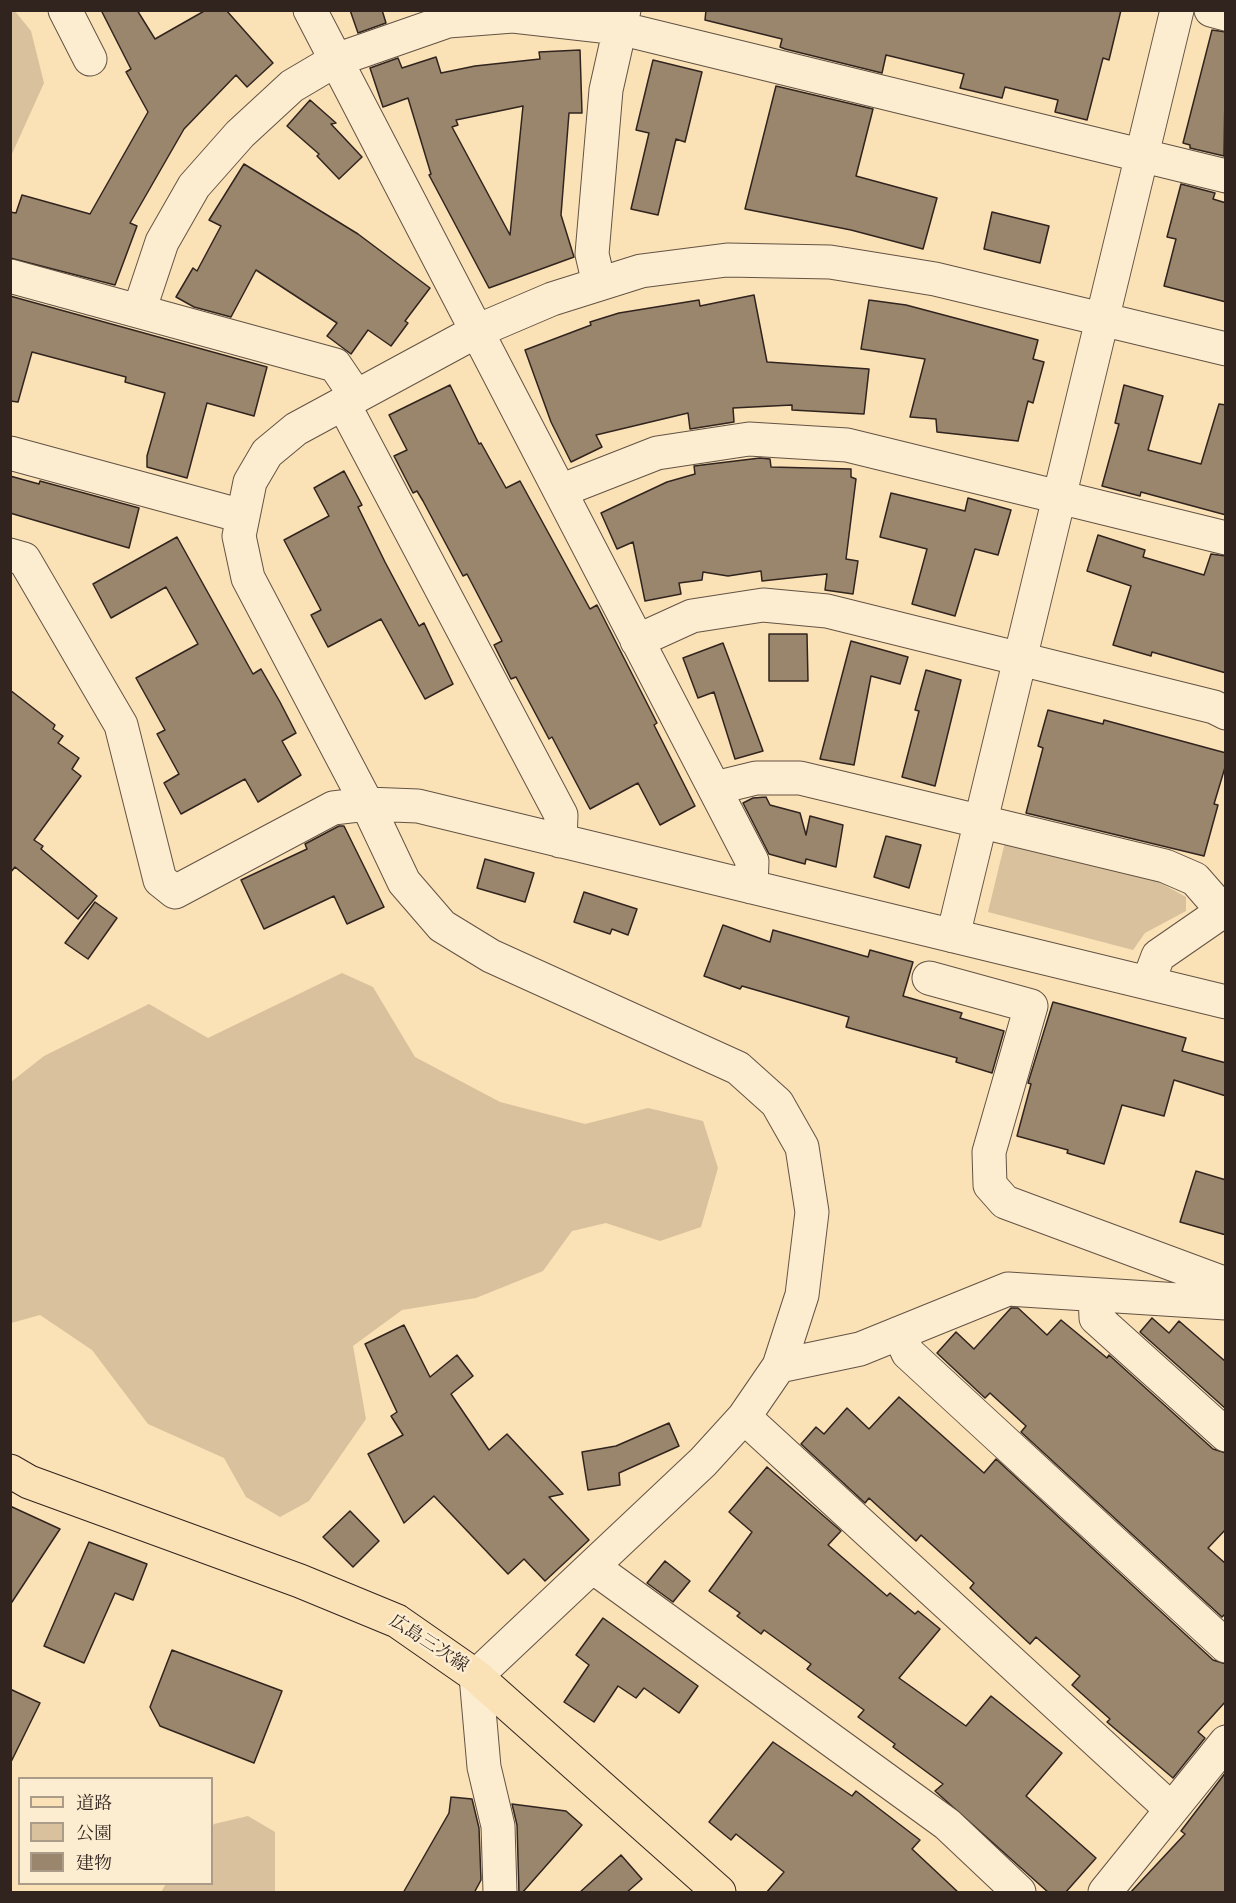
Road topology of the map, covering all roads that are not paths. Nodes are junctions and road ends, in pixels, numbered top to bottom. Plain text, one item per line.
1 (64, 10) edge
2 (310, 10) edge
3 (1177, 10) edge
4 (1211, 10) edge
5 (1226, 14) edge
6 (621, 20) edge
7 (90, 59) dead end
8 (336, 60) junction
9 (1142, 156) junction
10 (1226, 176) edge
11 (10, 276) edge
12 (599, 284) junction
13 (139, 312) junction
14 (1103, 319) junction
15 (477, 331) junction
16 (1226, 349) edge
17 (350, 400) junction
18 (10, 453) edge
19 (560, 491) junction
20 (1060, 495) junction
21 (242, 516) junction
22 (1226, 537) edge
23 (10, 555) edge
24 (638, 641) junction
25 (1020, 660) junction
26 (1226, 713) edge
27 (715, 788) junction
28 (367, 804) junction
29 (981, 822) junction
30 (560, 841) junction
31 (751, 887) junction
32 (1224, 910) edge
33 (953, 936) junction
34 (928, 978) dead end
35 (1148, 982) junction
36 (1226, 1002) edge
37 (1226, 1284) edge
38 (1095, 1295) junction
39 (1226, 1303) edge
40 (899, 1333) junction
41 (778, 1366) junction
42 (744, 1417) junction
43 (1226, 1435) edge
44 (10, 1471) edge
45 (593, 1567) junction
46 (1226, 1646) edge
47 (476, 1676) junction
48 (1226, 1742) edge
49 (1172, 1809) junction
50 (500, 1893) edge
51 (719, 1893) edge
52 (1019, 1893) edge
53 (1105, 1893) edge

1 - 7 street
2 - 8 street
3 - 9 street
4 - 5 street
6 - 8 street
6 - 9 street
6 - 12 street
8 - 13 street
8 - 15 street
9 - 10 street
9 - 14 street
11 - 13 street
12 - 14 street
12 - 15 street
13 - 17 street
14 - 16 street
14 - 20 street
15 - 17 street
15 - 19 street
17 - 21 street
17 - 30 street
18 - 21 street
19 - 20 street
19 - 24 street
20 - 22 street
20 - 25 street
21 - 28 street
23 - 28 street
24 - 25 street
24 - 27 street
25 - 26 street
25 - 29 street
27 - 29 street
27 - 31 street
28 - 30 street
28 - 41 street
29 - 32 street
29 - 33 street
30 - 31 street
31 - 33 street
32 - 35 street
33 - 35 street
34 - 37 street
35 - 36 street
38 - 39 street
38 - 40 street
38 - 43 street
40 - 41 street
40 - 46 street
41 - 42 street
42 - 45 street
42 - 49 street
44 - 47 main road, 広島三次線
45 - 47 street
45 - 52 street
47 - 50 street
47 - 51 main road, 広島三次線
48 - 49 street
49 - 53 street

